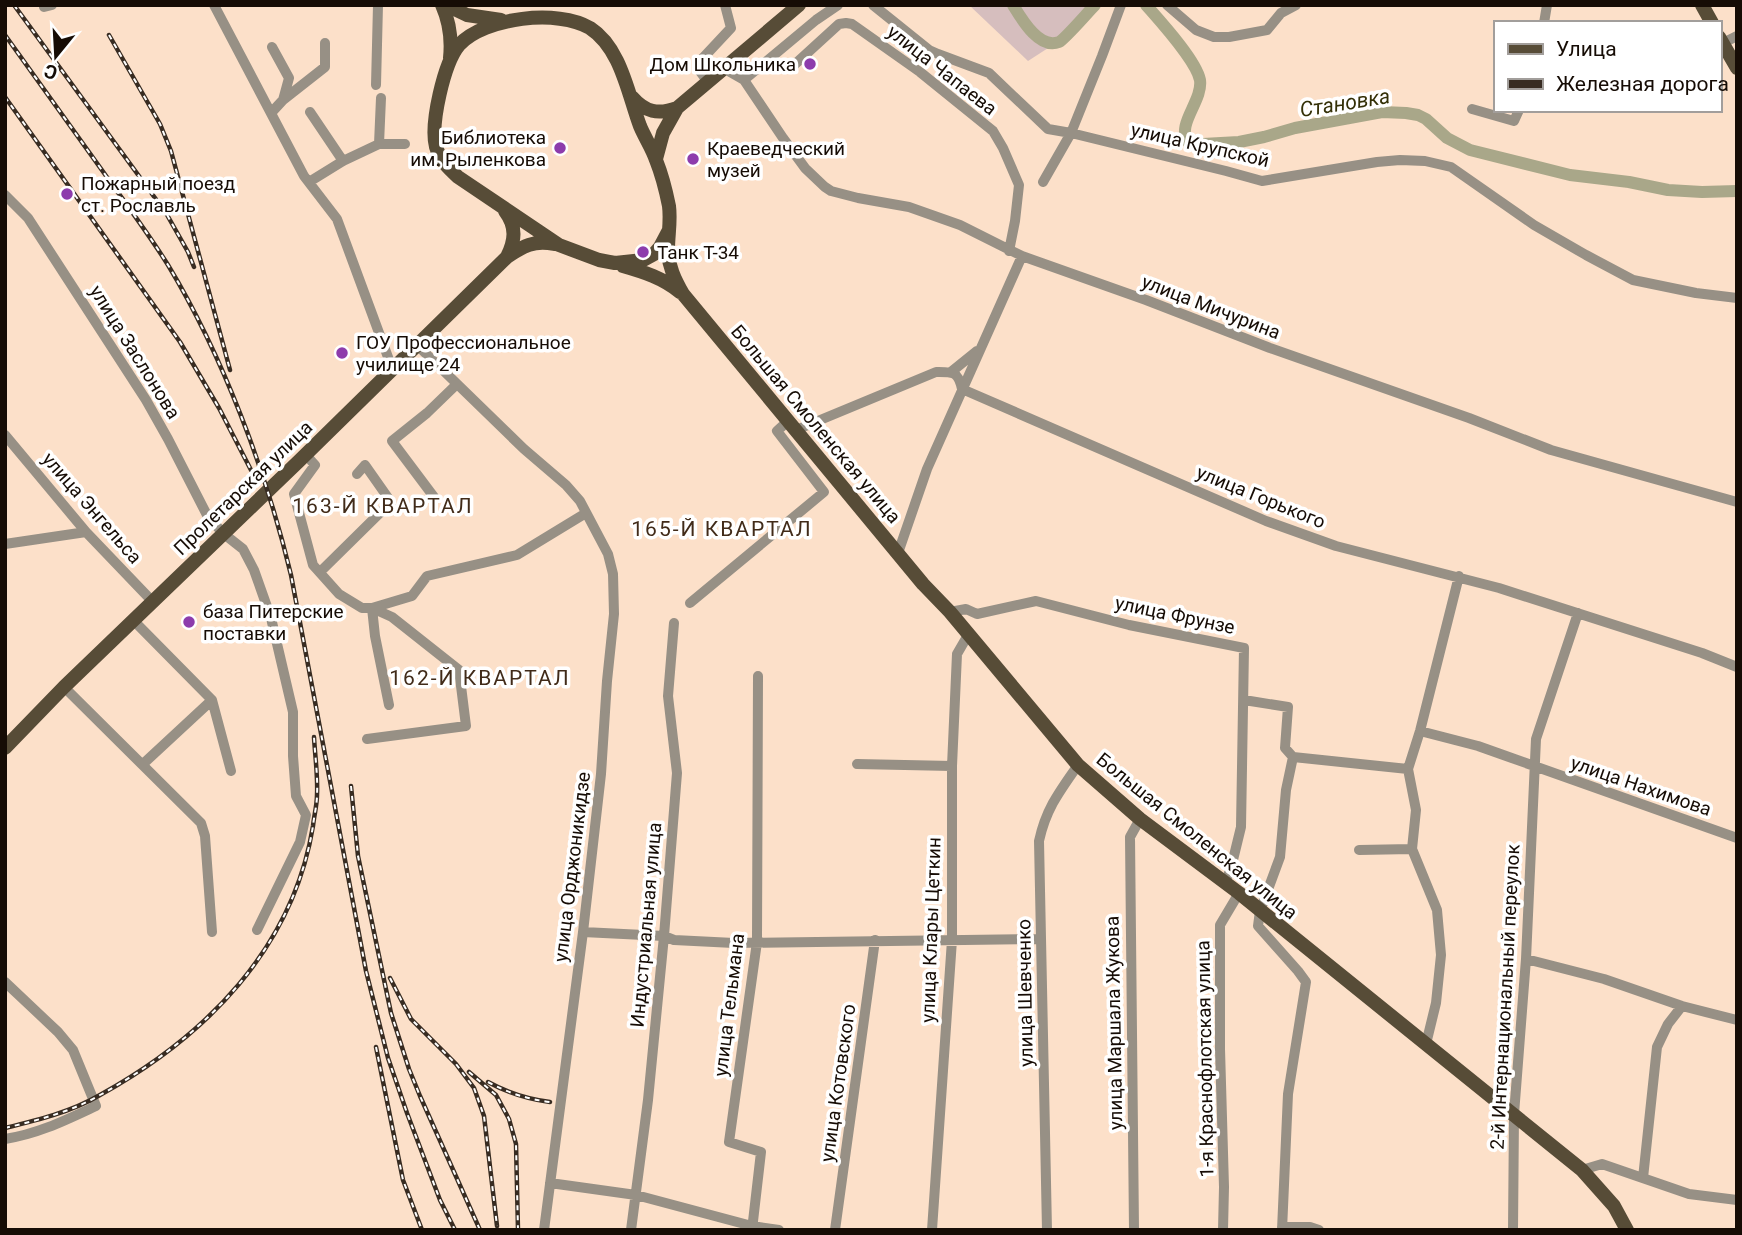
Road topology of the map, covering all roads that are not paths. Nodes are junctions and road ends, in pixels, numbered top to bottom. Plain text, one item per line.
1 (214, 5) edge
2 (378, 5) edge
3 (444, 5) edge
4 (725, 5) edge
5 (799, 5) edge
6 (838, 5) edge
7 (873, 5) edge
8 (1167, 5) edge
9 (1296, 5) edge
10 (1702, 5) edge
11 (1120, 7) edge
12 (510, 21) junction
13 (1711, 21) edge
14 (1737, 36) edge
15 (1721, 40) edge
16 (325, 43) dead end
17 (272, 47) dead end
18 (449, 61) junction
19 (765, 63) junction
20 (727, 67) junction
21 (1737, 68) edge
22 (744, 80) junction
23 (708, 82) junction
24 (376, 85) dead end
25 (629, 92) junction
26 (382, 98) dead end
27 (283, 100) junction
28 (677, 108) junction
29 (1472, 109) dead end
30 (310, 112) dead end
31 (1518, 112) edge
32 (271, 113) junction
33 (1071, 132) junction
34 (379, 144) junction
35 (405, 144) dead end
36 (656, 159) junction
37 (343, 161) junction
38 (1043, 181) dead end
39 (309, 182) junction
40 (5, 195) edge
41 (502, 208) junction
42 (669, 230) junction
43 (559, 246) junction
44 (1009, 251) junction
45 (1022, 256) junction
46 (507, 257) junction
47 (615, 263) junction
48 (683, 294) junction
49 (1737, 298) edge
50 (417, 345) junction
51 (979, 350) junction
52 (393, 368) junction
53 (951, 372) junction
54 (457, 384) junction
55 (962, 389) junction
56 (792, 426) junction
57 (5, 435) edge
58 (302, 458) junction
59 (357, 474) dead end
60 (433, 497) dead end
61 (1737, 502) edge
62 (586, 513) junction
63 (228, 530) junction
64 (86, 532) junction
65 (5, 544) edge
66 (898, 554) junction
67 (320, 572) junction
68 (1459, 576) junction
69 (153, 602) junction
70 (690, 603) dead end
71 (372, 608) junction
72 (950, 612) junction
73 (1578, 613) junction
74 (134, 621) junction
75 (674, 623) dead end
76 (968, 635) junction
77 (1737, 667) edge
78 (758, 676) dead end
79 (64, 687) junction
80 (212, 700) junction
81 (1244, 700) junction
82 (389, 705) dead end
83 (1420, 731) junction
84 (367, 739) dead end
85 (6, 745) edge
86 (1293, 757) junction
87 (143, 764) junction
88 (857, 764) dead end
89 (1078, 765) junction
90 (952, 766) junction
91 (1534, 767) junction
92 (1408, 769) junction
93 (231, 771) dead end
94 (1140, 818) junction
95 (1737, 838) edge
96 (1412, 849) junction
97 (1359, 850) dead end
98 (1225, 883) junction
99 (1239, 893) junction
100 (1260, 911) junction
101 (257, 930) dead end
102 (212, 932) dead end
103 (583, 932) junction
104 (664, 936) junction
105 (1041, 939) junction
106 (875, 940) junction
107 (951, 940) junction
108 (757, 942) junction
109 (1526, 959) junction
110 (5, 982) edge
111 (1682, 1006) junction
112 (1737, 1020) edge
113 (1426, 1044) junction
114 (1514, 1114) junction
115 (5, 1139) edge
116 (1582, 1170) junction
117 (1643, 1178) junction
118 (550, 1183) junction
119 (636, 1195) junction
120 (1737, 1200) edge
121 (752, 1228) edge
122 (1282, 1228) edge
123 (544, 1230) edge
124 (631, 1230) edge
125 (779, 1230) edge
126 (835, 1230) edge
127 (932, 1230) edge
128 (1047, 1230) edge
129 (1133, 1230) edge
130 (1223, 1230) edge
131 (1319, 1230) edge
132 (1513, 1230) edge
133 (1627, 1230) edge

1 - 32 street
2 - 24 street
3 - 12 main road
3 - 18 main road
4 - 23 street
5 - 20 main road
6 - 19 street
7 - 33 street, улица Крупской
8 - 9 street
10 - 13 main road
11 - 33 street
12 - 18 main road
12 - 25 main road
14 - 15 street
15 - 21 main road
16 - 27 street
17 - 27 street
18 - 41 main road
19 - 22 street
19 - 44 street, улица Чапаева
20 - 22 street, улица Мичурина
20 - 23 main road
22 - 44 street, улица Мичурина
23 - 28 main road
25 - 28 main road
25 - 36 main road
26 - 34 street
27 - 32 street
28 - 36 main road
29 - 31 street
30 - 37 street
32 - 39 street
33 - 38 street
33 - 49 street, улица Крупской
34 - 35 street
34 - 37 street
36 - 42 main road
37 - 39 street
39 - 52 street
40 - 63 street, улица Заслонова
41 - 43 main road
41 - 46 main road
42 - 47 main road
42 - 48 main road, Большая Смоленская улица
43 - 46 main road, Пролетарская улица
43 - 47 main road
44 - 45 street, улица Мичурина
45 - 51 street
45 - 61 street, улица Мичурина
46 - 50 main road, Пролетарская улица
47 - 48 main road, Большая Смоленская улица
48 - 56 main road, Большая Смоленская улица
50 - 52 main road, Пролетарская улица
50 - 54 street, улица Орджоникидзе
51 - 53 street
51 - 55 street
52 - 58 main road, Пролетарская улица
53 - 55 street
53 - 56 street
54 - 60 street
54 - 62 street, улица Орджоникидзе
55 - 66 street
55 - 68 street, улица Горького
56 - 66 main road, Большая Смоленская улица
56 - 70 street
57 - 64 street, улица Энгельса
58 - 63 main road, Пролетарская улица
58 - 67 street
59 - 67 street
62 - 71 street
62 - 103 street, улица Орджоникидзе
63 - 69 main road, Пролетарская улица
63 - 101 street, улица Заслонова
64 - 65 street
64 - 69 street, улица Энгельса
66 - 72 main road, Большая Смоленская улица
67 - 71 street
68 - 73 street, улица Горького
68 - 83 street
69 - 74 main road, Пролетарская улица
71 - 82 street
71 - 84 street
72 - 76 main road, Большая Смоленская улица
72 - 81 street, улица Фрунзе
73 - 77 street, улица Горького
73 - 91 street, 2-й Интернациональный переулок
74 - 79 main road, Пролетарская улица
74 - 80 street
75 - 104 street, Индустриальная улица
76 - 89 main road, Большая Смоленская улица
76 - 90 street, улица Клары Цеткин
78 - 108 street, улица Тельмана
79 - 85 main road, Пролетарская улица
79 - 87 street
80 - 87 street
80 - 93 street
81 - 86 street
81 - 98 street, улица Фрунзе
83 - 91 street, улица Нахимова
83 - 92 street
86 - 92 street
86 - 100 street
87 - 102 street
88 - 90 street
89 - 94 main road, Большая Смоленская улица
89 - 105 street, улица Шевченко
90 - 107 street, улица Клары Цеткин
91 - 95 street, улица Нахимова
91 - 109 street, 2-й Интернациональный переулок
92 - 96 street
94 - 98 main road, Большая Смоленская улица
94 - 129 street, улица Маршала Жукова
96 - 97 street
96 - 113 street
98 - 99 main road, Большая Смоленская улица
99 - 100 main road, Большая Смоленская улица
99 - 130 street, 1-я Краснофлотская улица
100 - 113 main road, Большая Смоленская улица
100 - 122 street
103 - 104 street
103 - 118 street, улица Орджоникидзе
104 - 108 street
104 - 119 street, Индустриальная улица
105 - 107 street
105 - 128 street, улица Шевченко
106 - 107 street
106 - 108 street
106 - 126 street, улица Котовского
107 - 127 street, улица Клары Цеткин
108 - 121 street, улица Тельмана
109 - 111 street
109 - 114 street, 2-й Интернациональный переулок
110 - 115 street
111 - 112 street
111 - 117 street
113 - 114 main road, Большая Смоленская улица
114 - 116 main road, Большая Смоленская улица
114 - 132 street, 2-й Интернациональный переулок
116 - 117 street
116 - 133 main road, Большая Смоленская улица
117 - 120 street
118 - 119 street
118 - 123 street, улица Орджоникидзе
119 - 121 street
119 - 124 street, Индустриальная улица
121 - 125 street
122 - 131 street

